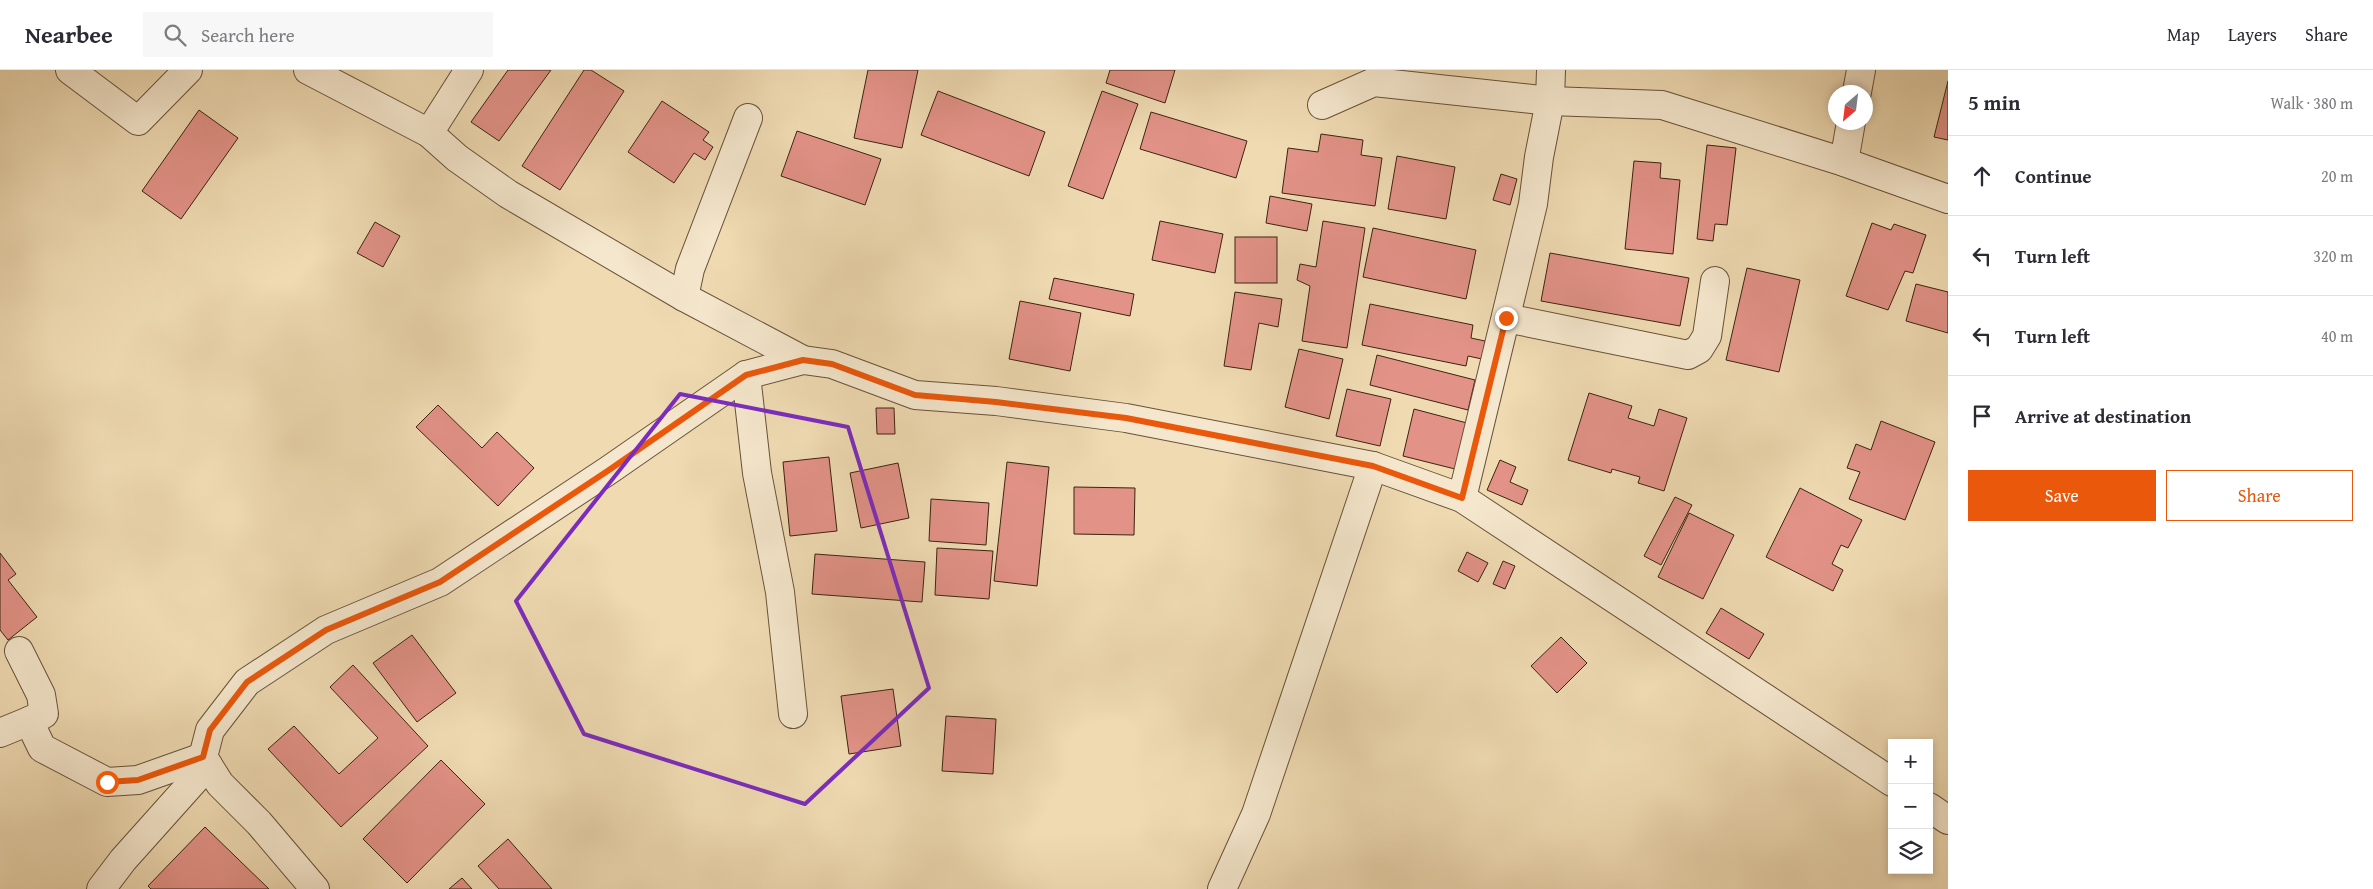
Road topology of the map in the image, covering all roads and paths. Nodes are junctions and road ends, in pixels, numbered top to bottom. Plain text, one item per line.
1 (70, 70) edge
2 (188, 70) edge
3 (308, 70) edge
4 (469, 70) edge
5 (1551, 70) edge
6 (1861, 70) edge
7 (1858, 85) edge
8 (1550, 101) junction
9 (1322, 105) dead end
10 (748, 118) dead end
11 (1850, 130) edge
12 (429, 133) junction
13 (1844, 162) junction
14 (1948, 199) edge
15 (1715, 280) dead end
16 (684, 297) junction
17 (1506, 318) junction
18 (803, 360) junction
19 (746, 375) junction
20 (1373, 466) junction
21 (1462, 498) junction
22 (19, 651) dead end
23 (793, 714) dead end
24 (29, 721) junction
25 (0, 733) edge
26 (205, 761) junction
27 (1888, 779) edge
28 (1933, 810) edge
29 (1948, 820) edge
30 (101, 889) edge
31 (315, 889) edge
32 (1222, 889) edge

1 - 2 street
3 - 12 street
4 - 12 street
5 - 8 street
6 - 7 street
8 - 9 street
8 - 13 street
8 - 17 street
10 - 16 street
11 - 13 street
12 - 16 street
13 - 14 street
15 - 17 street
16 - 18 street
17 - 21 street
18 - 19 street
18 - 20 street
19 - 23 street
19 - 26 street
20 - 21 street
20 - 32 street
21 - 27 street
22 - 24 street
24 - 25 street
24 - 26 street
26 - 30 street
26 - 31 street
28 - 29 street

